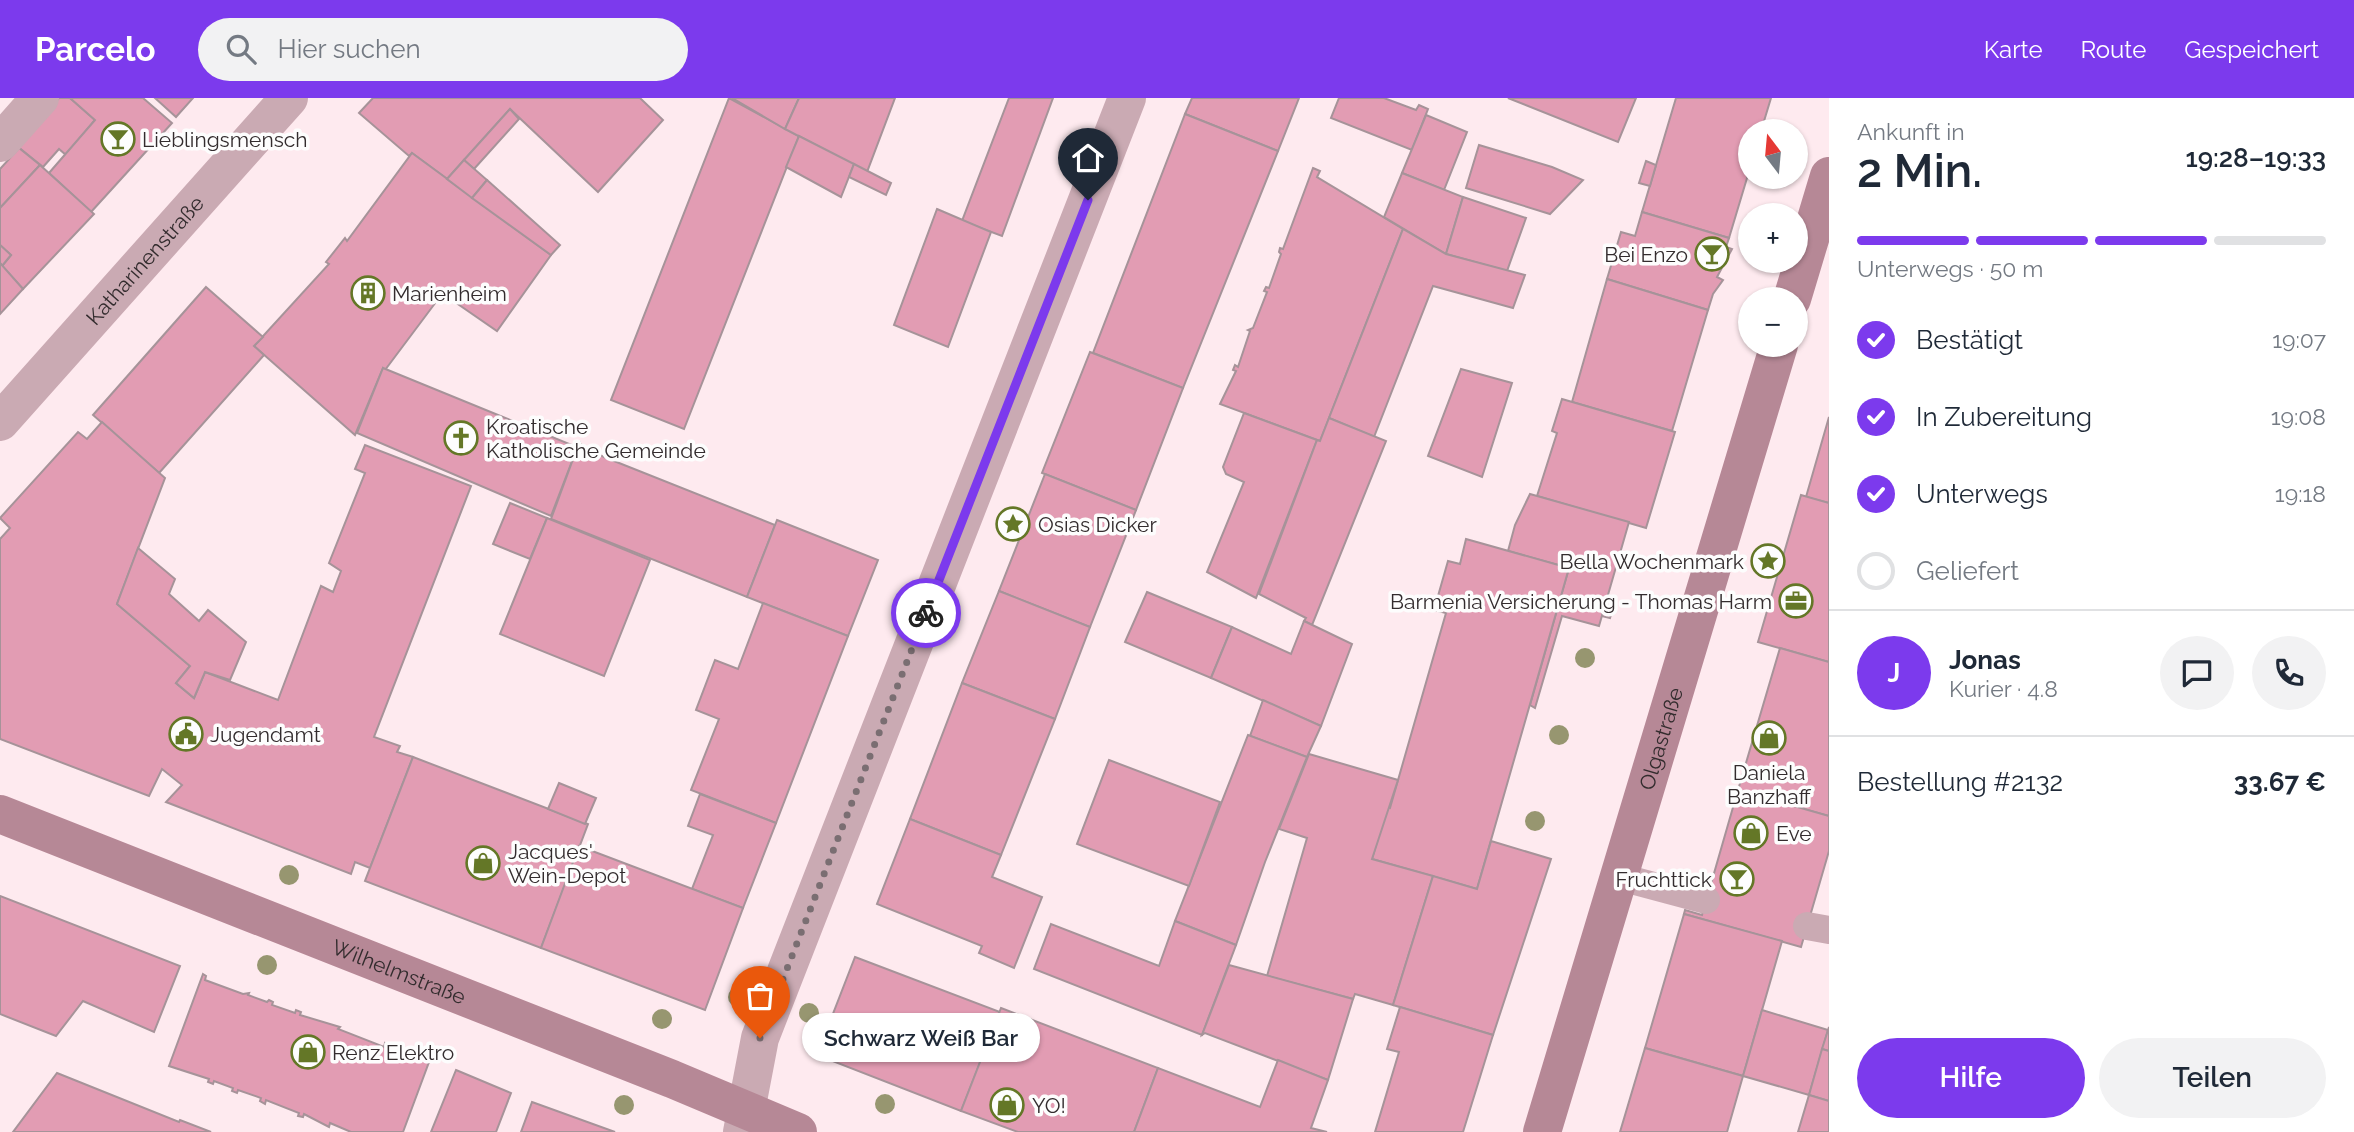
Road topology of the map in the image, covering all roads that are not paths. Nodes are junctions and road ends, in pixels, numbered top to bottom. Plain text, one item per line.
1 (40, 98) edge
2 (289, 98) edge
3 (1127, 98) edge
4 (0, 143) edge
5 (1829, 176) edge
6 (1796, 287) edge
7 (1775, 357) edge
8 (0, 422) edge
9 (0, 814) edge
10 (1620, 877) junction
11 (1706, 900) dead end
12 (744, 1122) edge
13 (798, 1132) edge
14 (1542, 1132) edge

1 - 4 street
2 - 8 street, Katharinenstraße
3 - 12 street
5 - 6 street
7 - 10 street, Olgastraße
9 - 12 street, Wilhelmstraße
10 - 11 lane
10 - 14 street, Olgastraße
12 - 13 street, Wilhelmstraße

